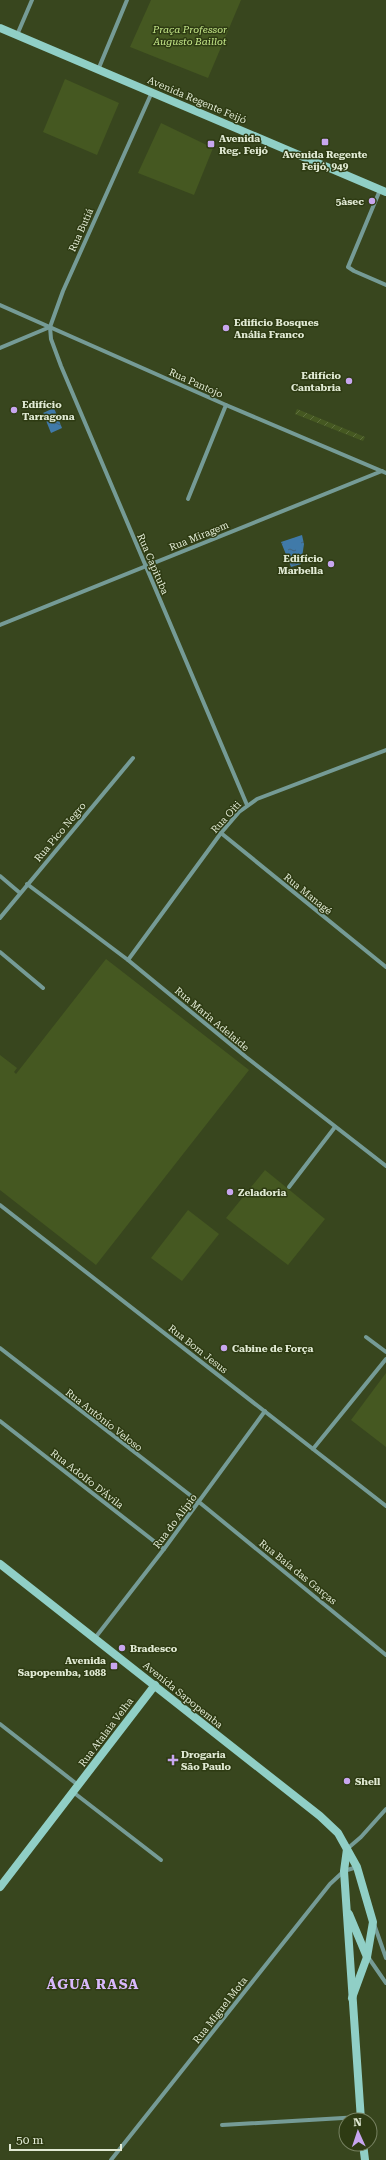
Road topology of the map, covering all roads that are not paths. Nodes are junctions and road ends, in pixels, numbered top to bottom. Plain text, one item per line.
1 (32, 0) edge
2 (127, 0) edge
3 (0, 28) edge
4 (17, 35) junction
5 (98, 70) junction
6 (152, 92) junction
7 (383, 191) edge
8 (386, 285) edge
9 (0, 306) edge
10 (50, 327) junction
11 (0, 348) edge
12 (226, 405) junction
13 (384, 472) edge
14 (188, 499) dead end
15 (146, 566) junction
16 (0, 625) edge
17 (386, 750) edge
18 (133, 758) dead end
19 (247, 805) junction
20 (221, 834) junction
21 (0, 876) edge
22 (27, 884) junction
23 (20, 893) junction
24 (0, 918) edge
25 (0, 952) edge
26 (128, 960) junction
27 (386, 967) edge
28 (43, 988) dead end
29 (335, 1127) junction
30 (386, 1166) edge
31 (289, 1187) dead end
32 (0, 1205) edge
33 (366, 1337) dead end
34 (0, 1348) edge
35 (386, 1352) edge
36 (386, 1359) edge
37 (265, 1411) junction
38 (0, 1421) edge
39 (313, 1449) junction
40 (199, 1502) junction
41 (386, 1506) edge
42 (164, 1549) junction
43 (0, 1564) edge
44 (95, 1638) junction
45 (386, 1654) edge
46 (155, 1685) junction
47 (0, 1724) edge
48 (76, 1788) junction
49 (386, 1809) edge
50 (347, 1849) junction
51 (161, 1860) dead end
52 (357, 1867) junction
53 (344, 1871) junction
54 (0, 1887) edge
55 (346, 1906) junction
56 (373, 1922) junction
57 (368, 1957) junction
58 (386, 1958) edge
59 (386, 1983) edge
60 (352, 1998) junction
61 (361, 2112) edge
62 (338, 2119) edge
63 (222, 2125) dead end
64 (111, 2160) edge

1 - 4 street
2 - 5 street
3 - 4 main road, Avenida Regente Feijó
4 - 5 main road, Avenida Regente Feijó
5 - 6 main road, Avenida Regente Feijó
6 - 7 main road, Avenida Regente Feijó
6 - 10 street, Rua Butiá
7 - 8 street
9 - 10 street, Rua Pantojo
10 - 11 street
10 - 12 street, Rua Pantojo
10 - 15 street, Rua Capituba
12 - 13 street, Rua Pantojo
12 - 14 street
13 - 15 street, Rua Miragem
15 - 16 street, Rua Miragem
15 - 19 street, Rua Capituba
17 - 19 street, Rua Oiti
18 - 22 street, Rua Pico Negro
19 - 20 street, Rua Oiti
20 - 26 street, Rua Oiti
20 - 27 street, Rua Managé
21 - 23 street
22 - 23 street, Rua Pico Negro
22 - 26 street, Rua Maria Adelaide
23 - 24 street, Rua Pico Negro
25 - 28 street
26 - 29 street, Rua Maria Adelaide
29 - 30 street, Rua Maria Adelaide
29 - 31 street
32 - 37 street, Rua Bom Jesus
33 - 35 street
34 - 40 street, Rua Antônio Veloso
36 - 39 street
37 - 39 street, Rua Bom Jesus
37 - 40 street, Rua do Alípio
38 - 42 street, Rua Adolfo D'Ávila
39 - 41 street, Rua Bom Jesus
40 - 42 street, Rua do Alípio
40 - 45 street, Rua Baía das Garças
42 - 44 street, Rua do Alípio
43 - 44 main road, Avenida Sapopemba
44 - 46 main road, Avenida Sapopemba
46 - 48 main road, Rua Atalaia Velha
46 - 50 main road, Avenida Sapopemba
47 - 48 street
48 - 51 street
48 - 54 main road, Rua Atalaia Velha
49 - 50 street
50 - 52 main road, Avenida Sapopemba
50 - 53 main road, Avenida Sapopemba
52 - 53 street
52 - 56 main road, Avenida Sapopemba
53 - 55 main road, Avenida Sapopemba
53 - 64 street, Rua Miguel Mota
55 - 57 main road
55 - 60 main road, Avenida Sapopemba
56 - 57 main road, Avenida Sapopemba
56 - 58 street
57 - 59 street
57 - 60 main road, Avenida Sapopemba
60 - 61 main road, Avenida Sapopemba
62 - 63 street

